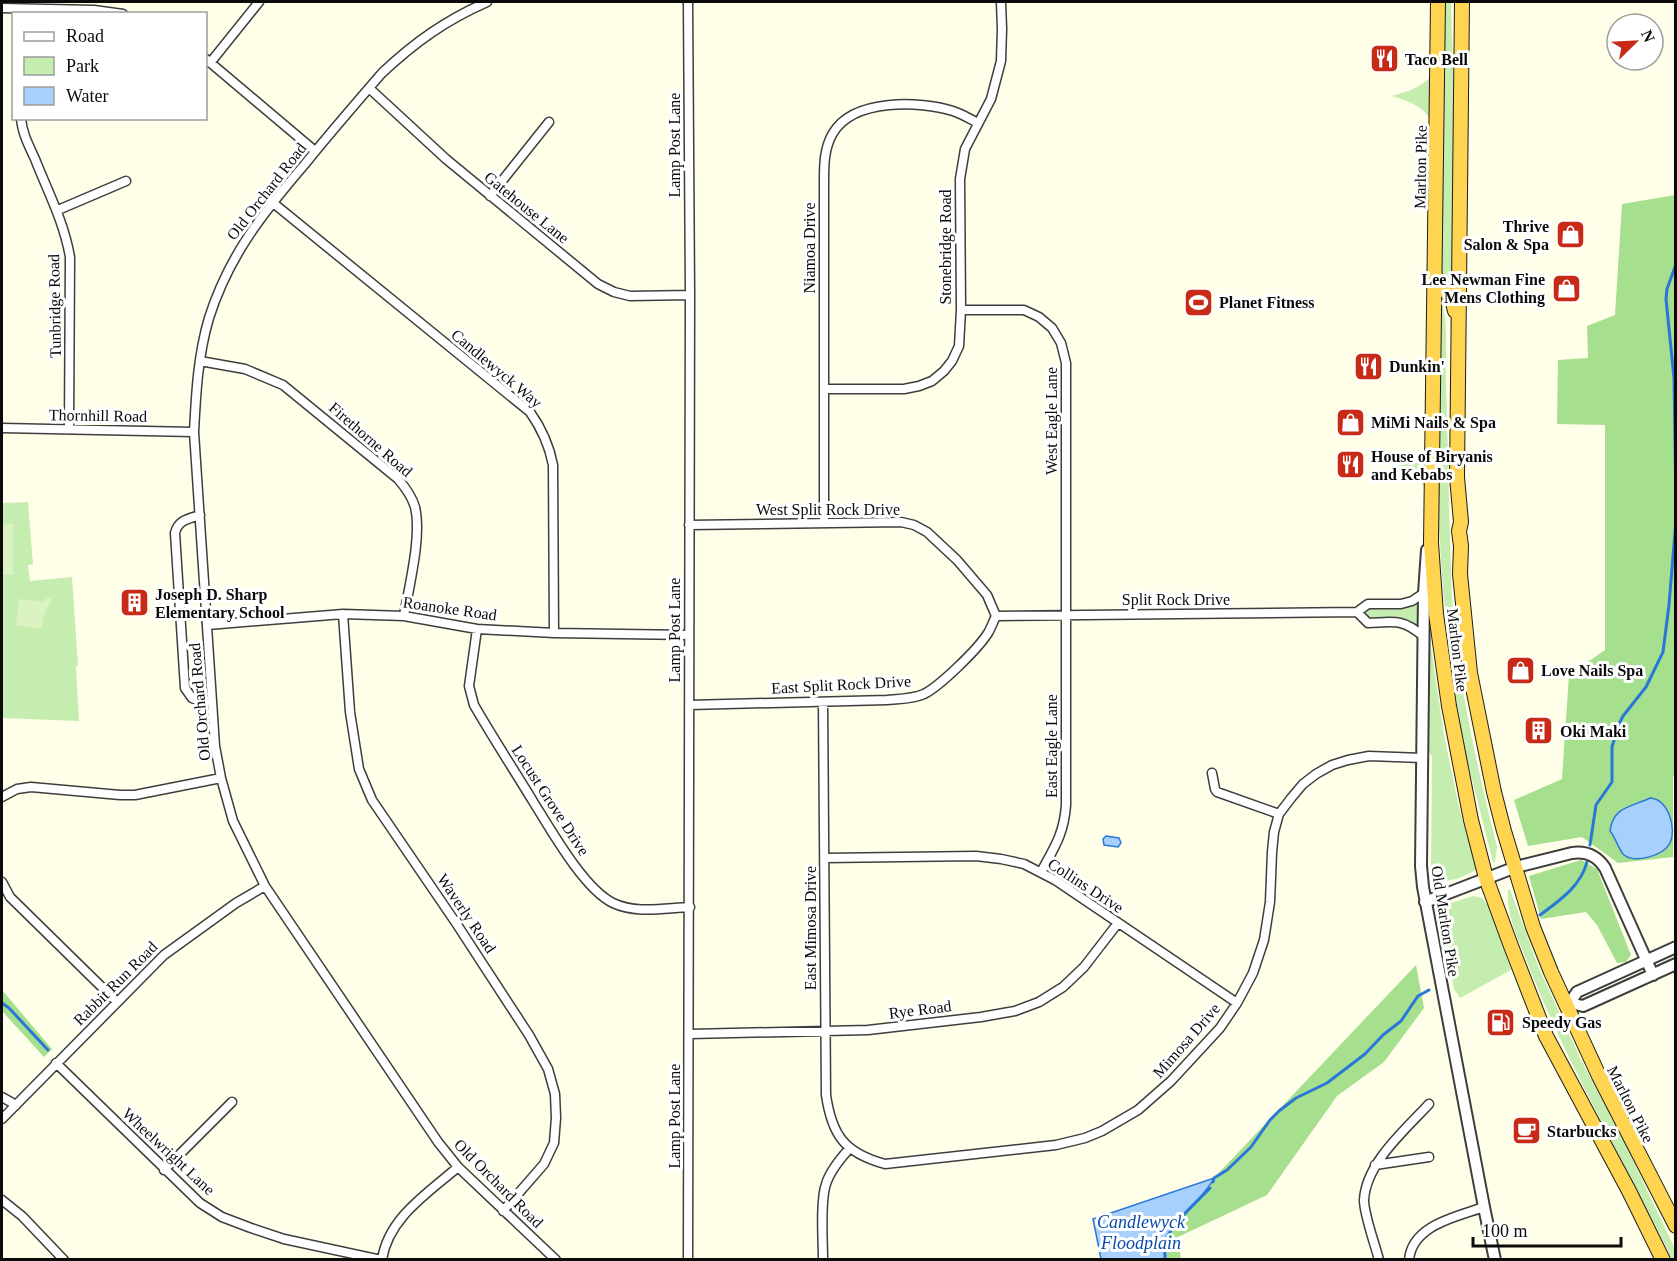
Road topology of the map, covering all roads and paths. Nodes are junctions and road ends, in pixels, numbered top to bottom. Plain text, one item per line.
1 (259, 2) edge
2 (487, 2) edge
3 (688, 2) edge
4 (1001, 2) edge
5 (1438, 2) edge
6 (1462, 2) edge
7 (470, 5) edge
8 (2, 8) edge
9 (21, 11) edge
10 (108, 12) edge
11 (208, 61) edge
12 (369, 88) junction
13 (21, 120) edge
14 (549, 122) dead end
15 (978, 123) junction
16 (315, 151) junction
17 (126, 181) dead end
18 (490, 196) junction
19 (272, 202) junction
20 (58, 210) junction
21 (1435, 276) junction
22 (690, 295) junction
23 (961, 310) junction
24 (1458, 325) junction
25 (200, 361) junction
26 (824, 388) junction
27 (2, 428) edge
28 (69, 429) junction
29 (194, 432) junction
30 (1431, 511) junction
31 (200, 515) junction
32 (824, 523) junction
33 (689, 525) junction
34 (1424, 593) junction
35 (1357, 612) junction
36 (344, 614) junction
37 (1066, 615) junction
38 (404, 616) junction
39 (996, 616) junction
40 (208, 625) junction
41 (477, 629) junction
42 (554, 633) junction
43 (689, 635) junction
44 (1423, 636) junction
45 (212, 700) junction
46 (823, 702) junction
47 (688, 705) junction
48 (1422, 758) junction
49 (1212, 773) dead end
50 (221, 778) junction
51 (2, 797) edge
52 (1279, 814) junction
53 (825, 858) junction
54 (1516, 867) junction
55 (1041, 872) junction
56 (1486, 878) junction
57 (2, 882) edge
58 (265, 886) junction
59 (1425, 902) junction
60 (690, 907) junction
61 (1118, 923) junction
62 (1676, 947) edge
63 (1647, 960) junction
64 (1676, 964) edge
65 (1653, 975) junction
66 (117, 1002) junction
67 (1237, 1003) junction
68 (1568, 1004) junction
69 (825, 1031) junction
70 (690, 1035) junction
71 (56, 1063) junction
72 (2, 1097) edge
73 (232, 1102) dead end
74 (1429, 1104) dead end
75 (16, 1105) junction
76 (2, 1119) edge
77 (849, 1149) junction
78 (1429, 1157) dead end
79 (1375, 1165) junction
80 (458, 1167) junction
81 (164, 1170) junction
82 (2, 1200) edge
83 (1484, 1207) junction
84 (503, 1210) junction
85 (1676, 1226) edge
86 (64, 1260) edge
87 (382, 1260) edge
88 (556, 1260) edge
89 (688, 1260) edge
90 (823, 1260) edge
91 (1379, 1260) edge
92 (1409, 1260) edge
93 (1495, 1260) edge
94 (1663, 1260) edge

1 - 11 street
2 - 7 street, Old Orchard Road
3 - 22 street, Lamp Post Lane
4 - 15 street, Stonebridge Road
5 - 21 highway, Marlton Pike
6 - 24 highway, Marlton Pike
7 - 12 street, Old Orchard Road
8 - 9 street
9 - 10 street
11 - 16 street
12 - 16 street, Old Orchard Road
12 - 18 street, Gatehouse Lane
13 - 20 street, Tunbridge Road
14 - 18 street
15 - 23 street, Stonebridge Road
15 - 26 street, Niamoa Drive
16 - 19 street, Old Orchard Road
17 - 20 street
18 - 22 street, Gatehouse Lane
19 - 25 street, Old Orchard Road
19 - 42 street, Candlewyck Way
20 - 28 street, Tunbridge Road
21 - 24 highway
21 - 30 highway, Marlton Pike
22 - 33 street, Lamp Post Lane
23 - 26 street, Stonebridge Road
23 - 37 street, West Eagle Lane
24 - 54 highway, Marlton Pike
25 - 29 street, Old Orchard Road
25 - 38 street, Firethorne Road
26 - 32 street, Niamoa Drive
27 - 28 street, Thornhill Road
28 - 29 street, Thornhill Road
29 - 31 street, Old Orchard Road
30 - 34 street, Old Marlton Pike
30 - 56 highway, Marlton Pike
31 - 40 street, Old Orchard Road
31 - 45 street
32 - 33 street, West Split Rock Drive
32 - 39 street, West Split Rock Drive
33 - 43 street, Lamp Post Lane
34 - 35 street, Split Rock Drive
34 - 44 street, Old Marlton Pike
35 - 37 street, Split Rock Drive
35 - 44 street, Split Rock Drive
36 - 38 street, Roanoke Road
36 - 40 street, Roanoke Road
36 - 84 street, Waverly Road
37 - 39 street, Split Rock Drive
37 - 55 street, East Eagle Lane
38 - 41 street, Roanoke Road
39 - 46 street, East Split Rock Drive
40 - 45 street, Old Orchard Road
41 - 42 street, Roanoke Road
41 - 60 street, Locust Grove Drive
42 - 43 street, Roanoke Road
43 - 47 street, Lamp Post Lane
44 - 48 street, Old Marlton Pike
45 - 50 street, Old Orchard Road
46 - 47 street, East Split Rock Drive
46 - 53 street, East Mimosa Drive
47 - 60 street, Lamp Post Lane
48 - 52 street, Mimosa Drive
48 - 59 street, Old Marlton Pike
49 - 52 street
50 - 51 street
50 - 58 street, Old Orchard Road
52 - 67 street, Mimosa Drive
53 - 55 street, Collins Drive
53 - 69 street, East Mimosa Drive
54 - 56 street
54 - 63 street
54 - 68 highway, Marlton Pike
55 - 61 street, Collins Drive
56 - 59 street
56 - 94 highway, Marlton Pike
57 - 66 street
58 - 66 street, Rabbit Run Road
58 - 80 street, Old Orchard Road
59 - 83 street, Old Marlton Pike
60 - 70 street, Lamp Post Lane
61 - 67 street, Collins Drive
61 - 69 street, Rye Road
62 - 63 street
63 - 65 street
63 - 68 street
64 - 65 street
65 - 68 street
66 - 71 street, Rabbit Run Road
67 - 77 street, Mimosa Drive
68 - 85 highway, Marlton Pike
69 - 70 street, Rye Road
69 - 77 street, East Mimosa Drive
70 - 89 street, Lamp Post Lane
71 - 75 street, Rabbit Run Road
71 - 81 street, Wheelwright Lane
72 - 75 street
73 - 81 street
74 - 79 street
75 - 76 street, Rabbit Run Road
77 - 90 street
78 - 79 street
79 - 91 street
80 - 84 street, Old Orchard Road
80 - 87 street
81 - 87 street, Wheelwright Lane
82 - 86 street
83 - 92 street
83 - 93 street, Old Marlton Pike
84 - 88 street, Old Orchard Road

